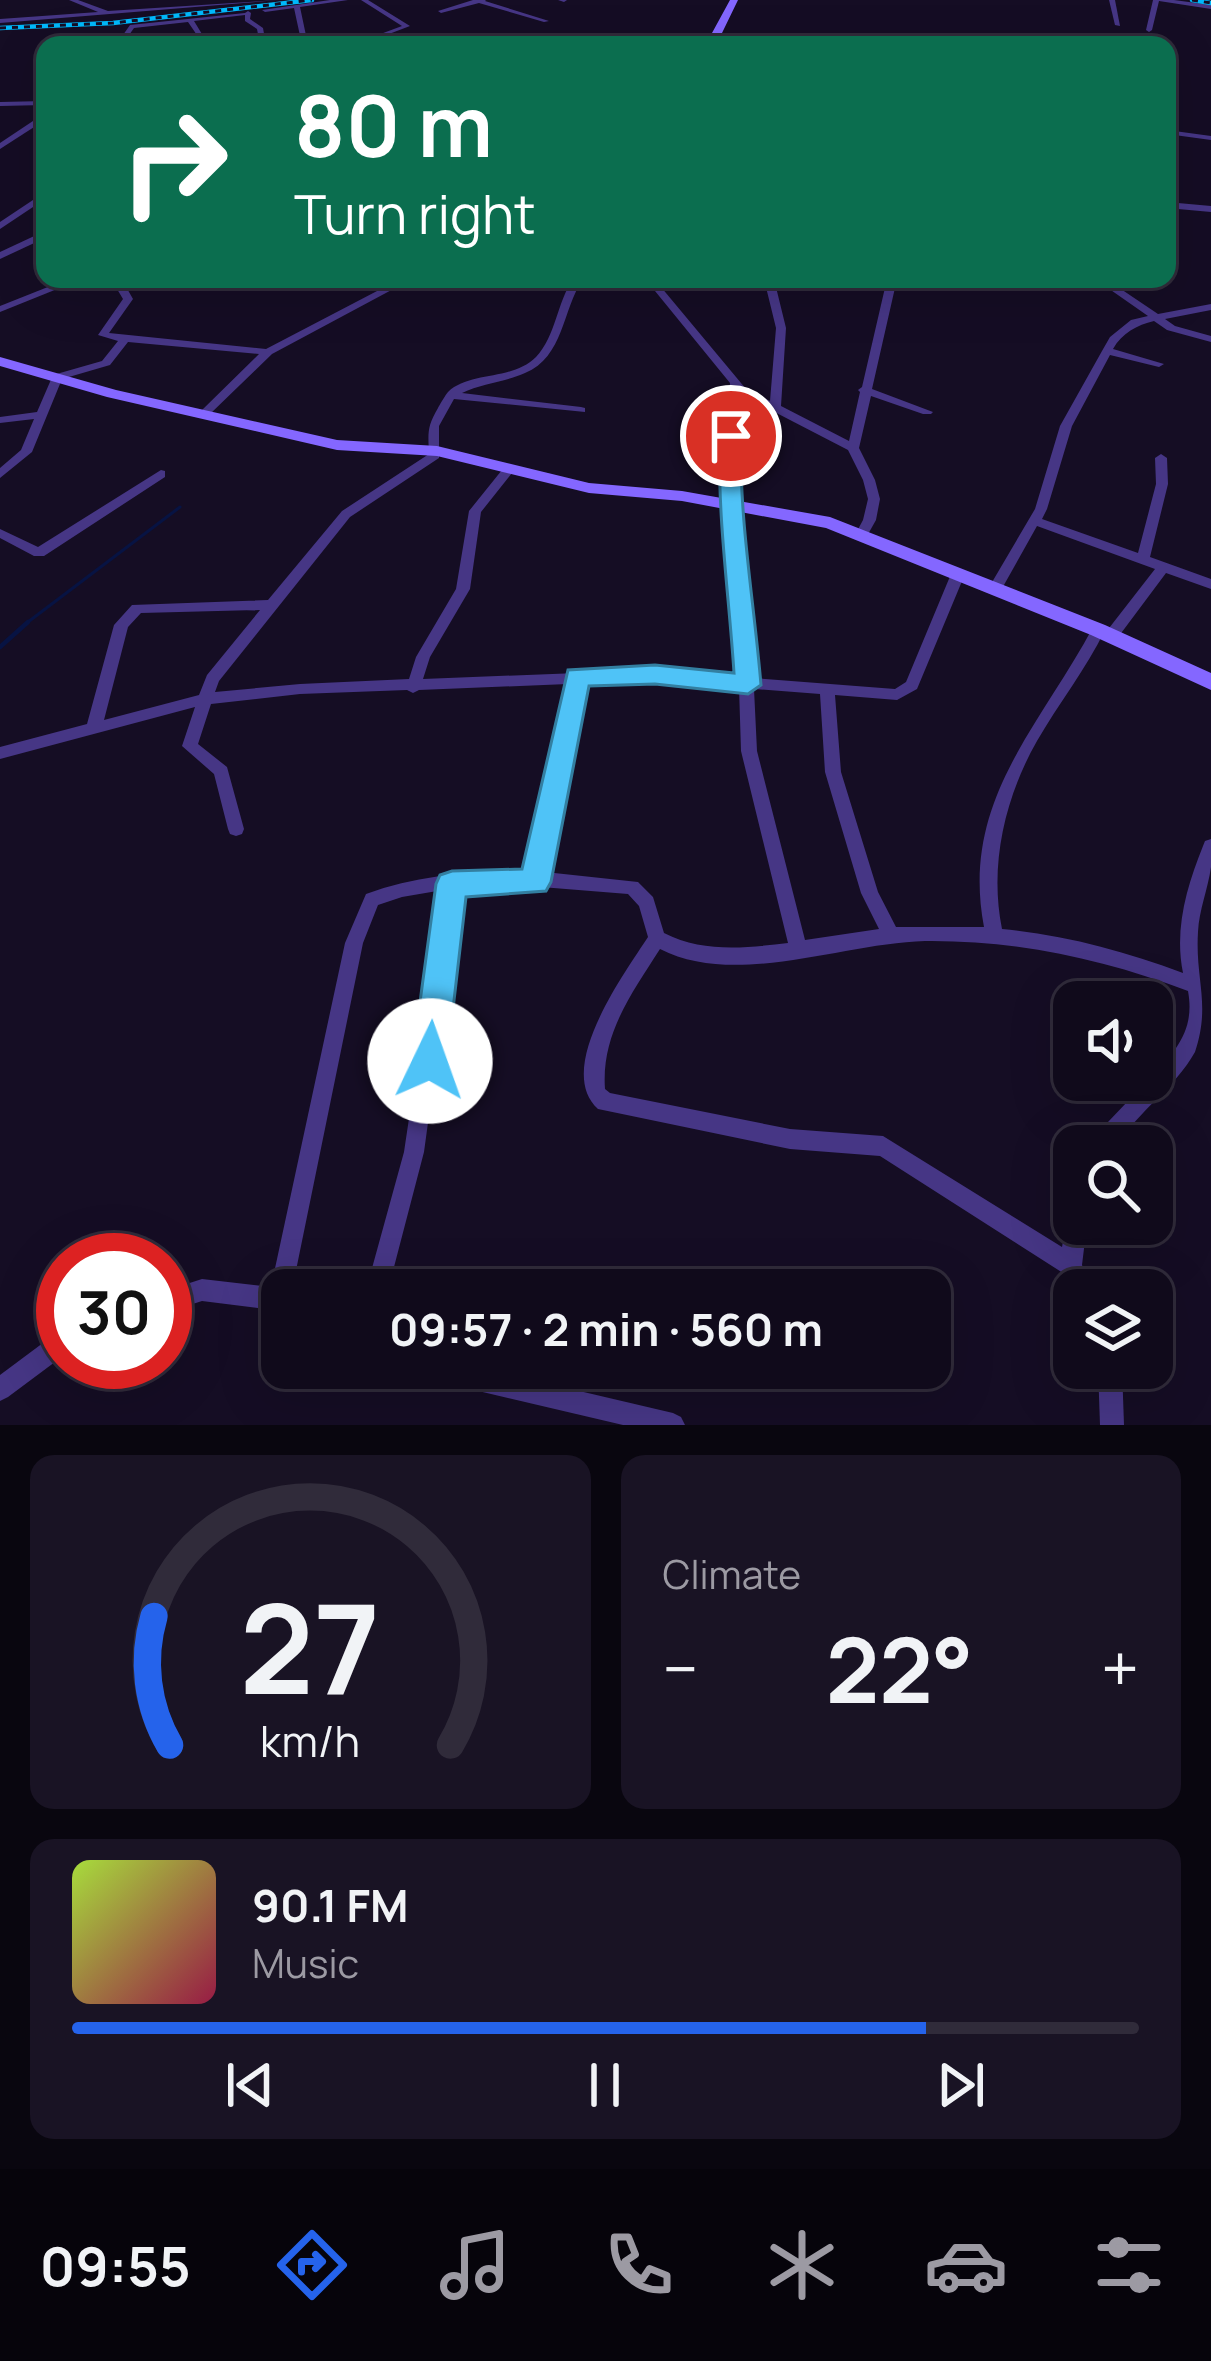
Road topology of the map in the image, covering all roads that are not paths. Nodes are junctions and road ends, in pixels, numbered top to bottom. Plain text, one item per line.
1 (72, 0) edge
2 (345, 0) edge
3 (364, 0) edge
4 (479, 0) edge
5 (734, 0) edge
6 (1112, 0) edge
7 (1159, 0) edge
8 (1199, 0) edge
9 (254, 1) edge
10 (272, 3) edge
11 (1211, 4) edge
12 (297, 7) junction
13 (440, 11) dead end
14 (248, 13) junction
15 (115, 15) junction
16 (0, 21) edge
17 (191, 21) junction
18 (546, 21) dead end
19 (1118, 25) dead end
20 (1149, 30) dead end
21 (125, 36) edge
22 (200, 36) edge
23 (261, 36) edge
24 (303, 36) edge
25 (379, 36) edge
26 (718, 36) edge
27 (36, 103) edge
28 (0, 104) edge
29 (36, 123) edge
30 (1176, 133) edge
31 (1211, 138) edge
32 (0, 146) edge
33 (36, 201) edge
34 (1176, 206) edge
35 (1206, 208) edge
36 (1211, 219) edge
37 (0, 226) edge
38 (36, 238) edge
39 (0, 256) edge
40 (54, 288) edge
41 (121, 288) edge
42 (389, 288) edge
43 (570, 288) edge
44 (655, 288) edge
45 (771, 288) edge
46 (891, 288) edge
47 (1111, 288) edge
48 (1133, 307) junction
49 (1211, 307) edge
50 (0, 309) edge
51 (1156, 320) junction
52 (1135, 322) junction
53 (125, 339) junction
54 (1211, 339) edge
55 (1107, 351) junction
56 (268, 352) junction
57 (0, 361) edge
58 (1159, 364) dead end
59 (57, 376) junction
60 (735, 384) junction
61 (864, 390) junction
62 (451, 394) junction
63 (775, 409) junction
64 (581, 410) dead end
65 (206, 412) junction
66 (927, 412) dead end
67 (42, 415) junction
68 (731, 415) junction
69 (0, 420) edge
70 (853, 448) junction
71 (436, 451) junction
72 (1161, 458) dead end
73 (510, 468) junction
74 (0, 474) edge
75 (161, 474) dead end
76 (728, 503) junction
77 (1035, 520) junction
78 (0, 533) edge
79 (862, 533) junction
80 (1143, 560) junction
81 (1163, 567) junction
82 (958, 574) junction
83 (1211, 584) edge
84 (995, 589) junction
85 (272, 605) junction
86 (1105, 633) junction
87 (577, 677) junction
88 (1211, 682) edge
89 (748, 685) junction
90 (412, 688) junction
91 (827, 693) junction
92 (203, 699) junction
93 (95, 724) junction
94 (0, 753) edge
95 (236, 829) dead end
96 (1211, 846) edge
97 (535, 882) junction
98 (452, 884) junction
99 (891, 935) junction
100 (995, 936) junction
101 (657, 938) junction
102 (799, 947) junction
103 (1193, 985) junction
104 (1118, 1125) edge
105 (1073, 1245) edge
106 (1071, 1265) junction
107 (288, 1269) edge
108 (383, 1269) edge
109 (1073, 1269) edge
110 (192, 1294) edge
111 (261, 1298) edge
112 (36, 1362) edge
113 (0, 1389) edge
114 (521, 1389) edge
115 (1111, 1389) edge
116 (673, 1425) edge
117 (1112, 1425) edge

1 - 15 street
2 - 12 street
3 - 25 street
4 - 13 street
4 - 18 street
5 - 26 street
6 - 19 street
7 - 11 street
7 - 20 street
8 - 11 street
9 - 10 street
9 - 15 street
10 - 12 street
10 - 14 street
12 - 24 street
14 - 17 street
14 - 23 street
15 - 16 street
17 - 21 street
17 - 22 street
27 - 28 street
29 - 32 street
30 - 31 street
33 - 37 street
34 - 35 street
35 - 36 street
38 - 39 street
40 - 50 street
41 - 53 street
42 - 56 street
43 - 62 street
44 - 60 street
45 - 63 street
46 - 61 street
47 - 48 street
48 - 51 street
48 - 52 street
49 - 51 street
51 - 52 street
51 - 54 street
52 - 55 street
53 - 56 street
53 - 59 street
55 - 58 street
55 - 77 street
56 - 65 street
57 - 59 street
59 - 65 street
59 - 67 street
60 - 63 street
60 - 68 street
61 - 66 street
61 - 70 street
62 - 64 street
62 - 71 street
63 - 68 street
63 - 70 street
65 - 71 street
67 - 69 street
67 - 74 street
68 - 76 street
70 - 79 street
71 - 73 street
71 - 85 street
72 - 80 street
73 - 76 street
73 - 90 street
75 - 78 street
76 - 79 street
76 - 89 street
77 - 80 street
77 - 84 street
79 - 82 street
80 - 81 street
81 - 83 street
81 - 86 street
82 - 84 street
82 - 91 street
84 - 86 street
85 - 92 street
85 - 93 street
86 - 88 street
86 - 100 street
87 - 89 street
87 - 90 street
87 - 97 street
89 - 91 street
89 - 102 street
90 - 92 street
91 - 99 street
92 - 93 street
92 - 95 street
93 - 94 street
96 - 103 street
97 - 98 street
97 - 101 street
98 - 107 street
98 - 108 street
99 - 100 street
99 - 102 street
100 - 103 street
101 - 102 street
101 - 106 street
103 - 104 street
105 - 106 street
106 - 109 street
110 - 111 street
112 - 113 street
114 - 116 street
115 - 117 street

